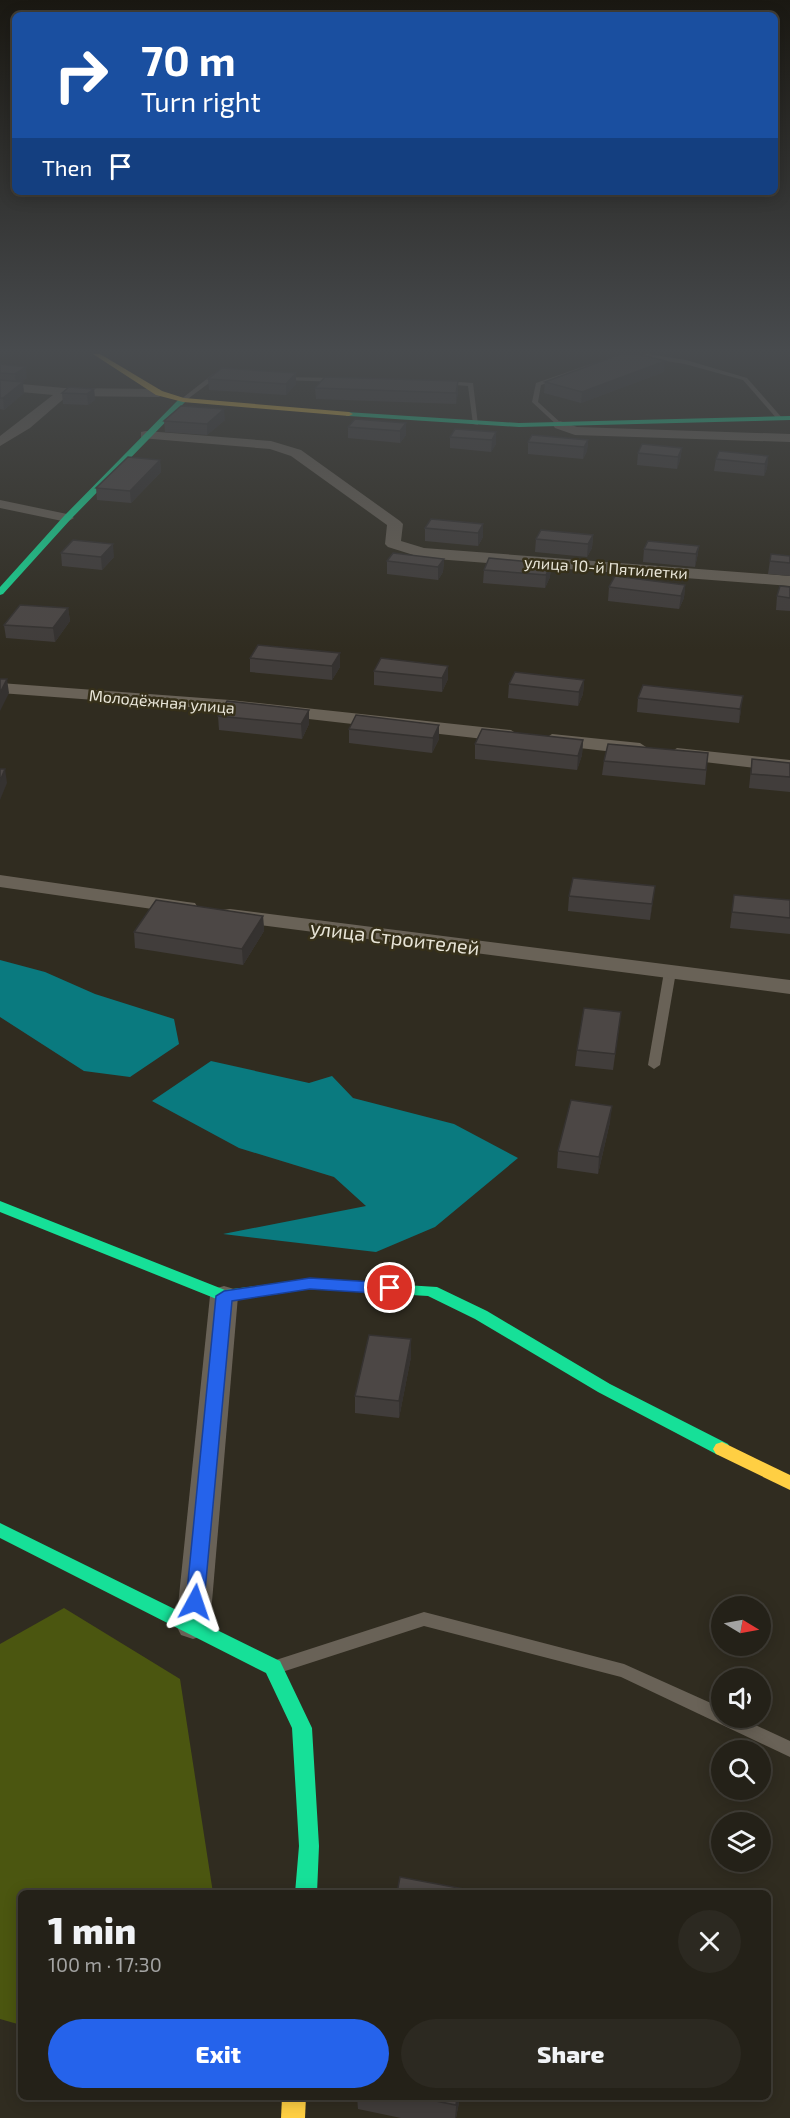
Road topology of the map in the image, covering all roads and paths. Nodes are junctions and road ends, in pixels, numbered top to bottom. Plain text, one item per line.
1 (132, 453) edge
2 (296, 453) edge
3 (0, 504) edge
4 (67, 518) junction
5 (790, 581) edge
6 (0, 592) edge
7 (0, 688) edge
8 (790, 766) edge
9 (0, 881) edge
10 (670, 972) junction
11 (790, 987) edge
12 (654, 1065) dead end
13 (0, 1206) edge
14 (224, 1296) junction
15 (790, 1483) edge
16 (0, 1530) edge
17 (193, 1625) junction
18 (273, 1667) junction
19 (711, 1712) edge
20 (745, 1728) edge
21 (790, 1749) edge
22 (306, 1890) edge
23 (294, 2100) edge
24 (293, 2118) edge

1 - 4 street
2 - 5 street, улица 10-й Пятилетки
3 - 4 street
4 - 6 street
7 - 8 street, Молодёжная улица
9 - 10 street, улица Строителей
10 - 11 street, улица Строителей
10 - 12 lane
13 - 14 street
14 - 15 street
14 - 17 street
16 - 17 street
17 - 18 street
18 - 19 lane
18 - 22 street
20 - 21 lane
23 - 24 street

